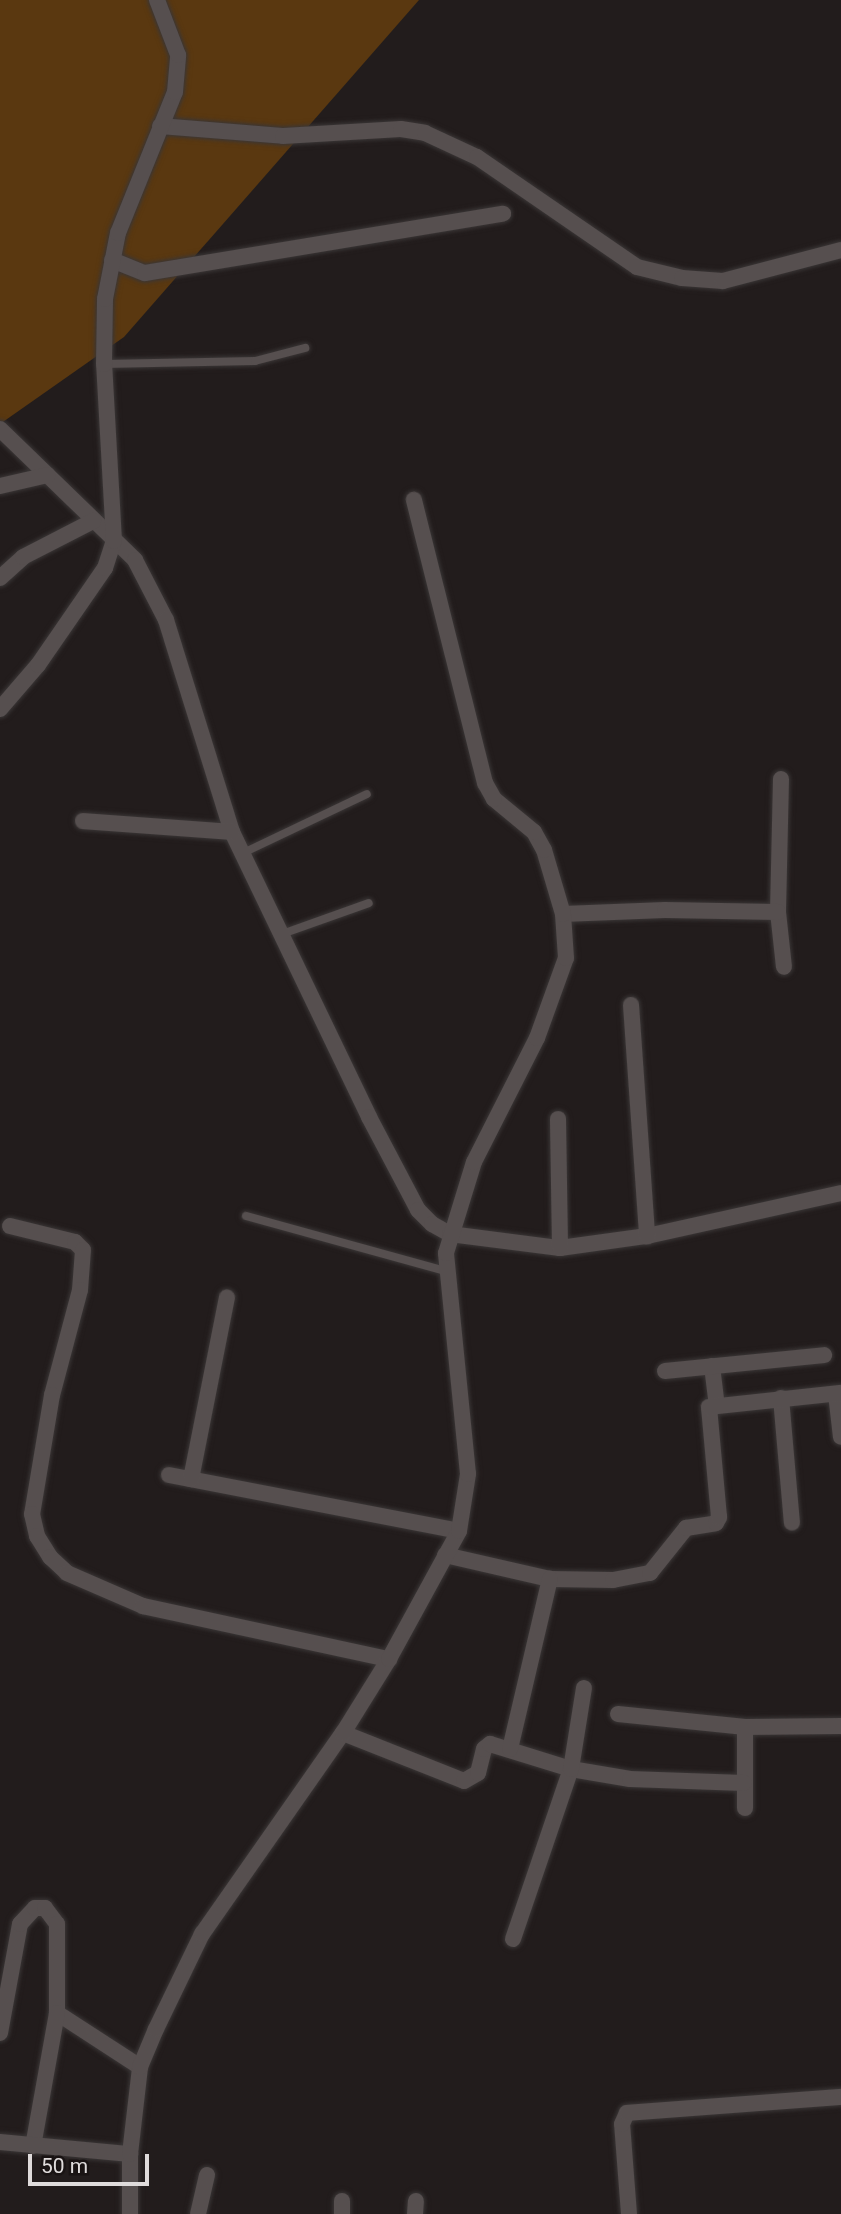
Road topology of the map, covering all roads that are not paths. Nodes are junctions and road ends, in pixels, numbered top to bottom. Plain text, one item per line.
1 (157, 0) edge
2 (160, 127) junction
3 (503, 214) dead end
4 (841, 250) edge
5 (112, 260) junction
6 (306, 348) dead end
7 (104, 364) junction
8 (0, 429) edge
9 (7, 442) edge
10 (48, 475) junction
11 (0, 486) edge
12 (414, 500) dead end
13 (93, 521) junction
14 (114, 541) junction
15 (0, 578) edge
16 (0, 709) edge
17 (780, 779) dead end
18 (368, 794) dead end
19 (83, 821) dead end
20 (232, 832) junction
21 (243, 853) junction
22 (369, 903) dead end
23 (778, 912) junction
24 (563, 914) junction
25 (282, 934) junction
26 (784, 967) dead end
27 (631, 1005) dead end
28 (558, 1119) dead end
29 (841, 1194) edge
30 (246, 1216) dead end
31 (10, 1226) dead end
32 (450, 1234) junction
33 (647, 1236) junction
34 (560, 1248) junction
35 (446, 1271) junction
36 (227, 1298) dead end
37 (824, 1354) dead end
38 (712, 1366) junction
39 (665, 1371) dead end
40 (838, 1394) edge
41 (781, 1398) junction
42 (717, 1404) junction
43 (841, 1437) edge
44 (169, 1475) dead end
45 (191, 1479) junction
46 (792, 1523) dead end
47 (459, 1531) junction
48 (445, 1555) junction
49 (550, 1579) junction
50 (389, 1659) junction
51 (584, 1688) dead end
52 (618, 1714) dead end
53 (841, 1726) edge
54 (745, 1727) junction
55 (343, 1732) junction
56 (510, 1749) junction
57 (571, 1769) junction
58 (744, 1783) junction
59 (745, 1808) dead end
60 (513, 1939) dead end
61 (8, 1940) edge
62 (57, 2013) junction
63 (0, 2033) edge
64 (140, 2067) junction
65 (841, 2097) edge
66 (0, 2141) edge
67 (33, 2146) junction
68 (130, 2154) junction
69 (207, 2175) dead end
70 (130, 2214) edge
71 (198, 2214) edge
72 (629, 2214) edge

1 - 2 street
2 - 4 street
2 - 5 street
3 - 5 street
5 - 7 street
6 - 7 lane
7 - 14 street
8 - 9 street
9 - 10 street
10 - 11 street
10 - 13 street
12 - 24 street
13 - 14 street
13 - 15 street
14 - 16 street
14 - 20 street
17 - 23 street
18 - 21 lane
19 - 20 street
20 - 21 street
21 - 25 street
22 - 25 lane
23 - 24 street
23 - 26 street
24 - 32 street
25 - 32 street
27 - 33 street
28 - 34 street
29 - 33 street
30 - 35 lane
31 - 50 street
32 - 34 street
32 - 35 street
33 - 34 street
35 - 47 street
36 - 45 street
37 - 38 street
38 - 39 street
38 - 42 street
40 - 41 street
40 - 43 street
41 - 42 street
41 - 46 street
42 - 49 street
44 - 45 street
45 - 47 street
47 - 48 street
48 - 49 street
48 - 50 street
49 - 56 street
50 - 55 street
51 - 57 street
52 - 54 street
53 - 54 street
54 - 58 street
55 - 56 street
55 - 64 street
56 - 57 street
57 - 58 street
57 - 60 street
58 - 59 street
61 - 62 street
61 - 63 street
62 - 64 street
62 - 67 street
64 - 68 street
65 - 72 street
66 - 67 street
67 - 68 street
68 - 70 street
69 - 71 street

